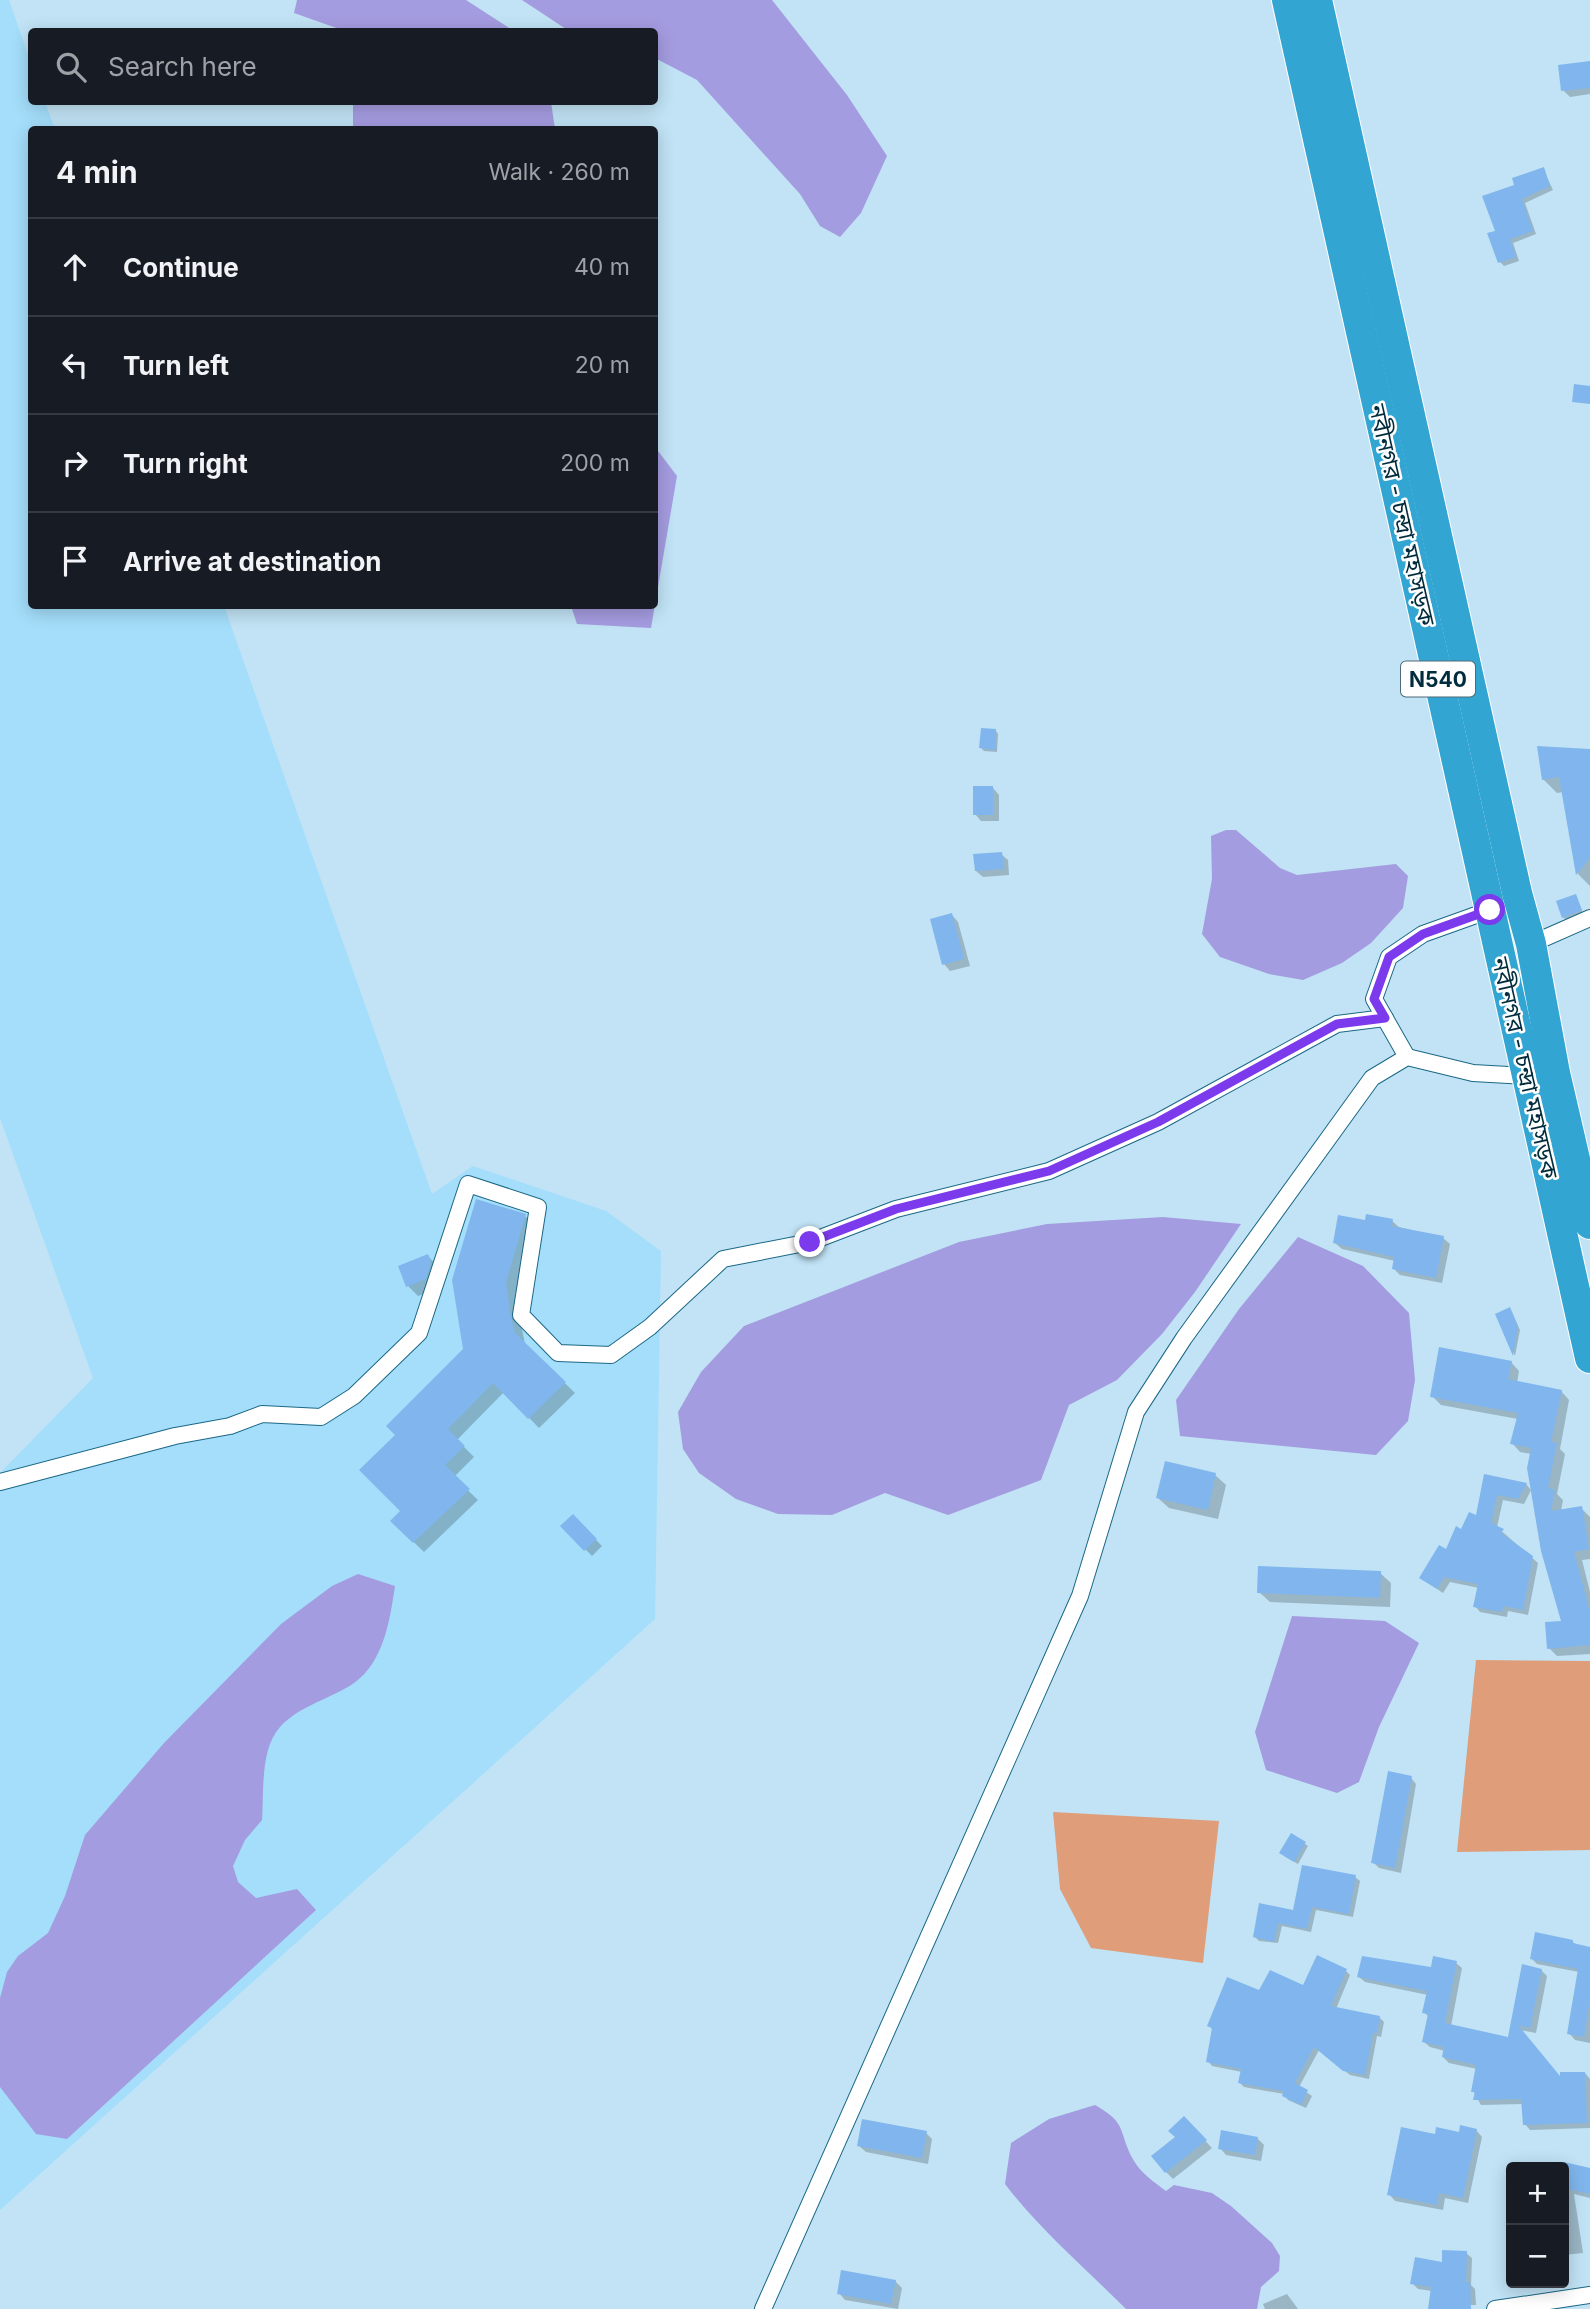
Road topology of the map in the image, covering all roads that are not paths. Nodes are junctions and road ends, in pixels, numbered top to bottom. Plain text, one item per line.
1 (1287, 0) edge
2 (1317, 0) edge
3 (1490, 910) junction
4 (1590, 918) edge
5 (1531, 944) junction
6 (1385, 1018) junction
7 (1407, 1057) junction
8 (1527, 1076) junction
9 (1590, 1223) edge
10 (1590, 1358) edge
11 (0, 1482) edge
12 (1590, 2295) edge
13 (763, 2309) edge
14 (1495, 2309) edge

1 - 3 highway, নবীনগর - চন্দ্রা মহাসড়ক / N540
2 - 5 highway, নবীনগর - চন্দ্রা মহাসড়ক / N540
3 - 6 street
3 - 8 highway, নবীনগর - চন্দ্রা মহাসড়ক / N540
4 - 5 street
5 - 9 highway, নবীনগর - চন্দ্রা মহাসড়ক / N540
6 - 7 street
6 - 11 street
7 - 8 street
7 - 13 street
8 - 10 highway, নবীনগর - চন্দ্রা মহাসড়ক / N540
12 - 14 street

